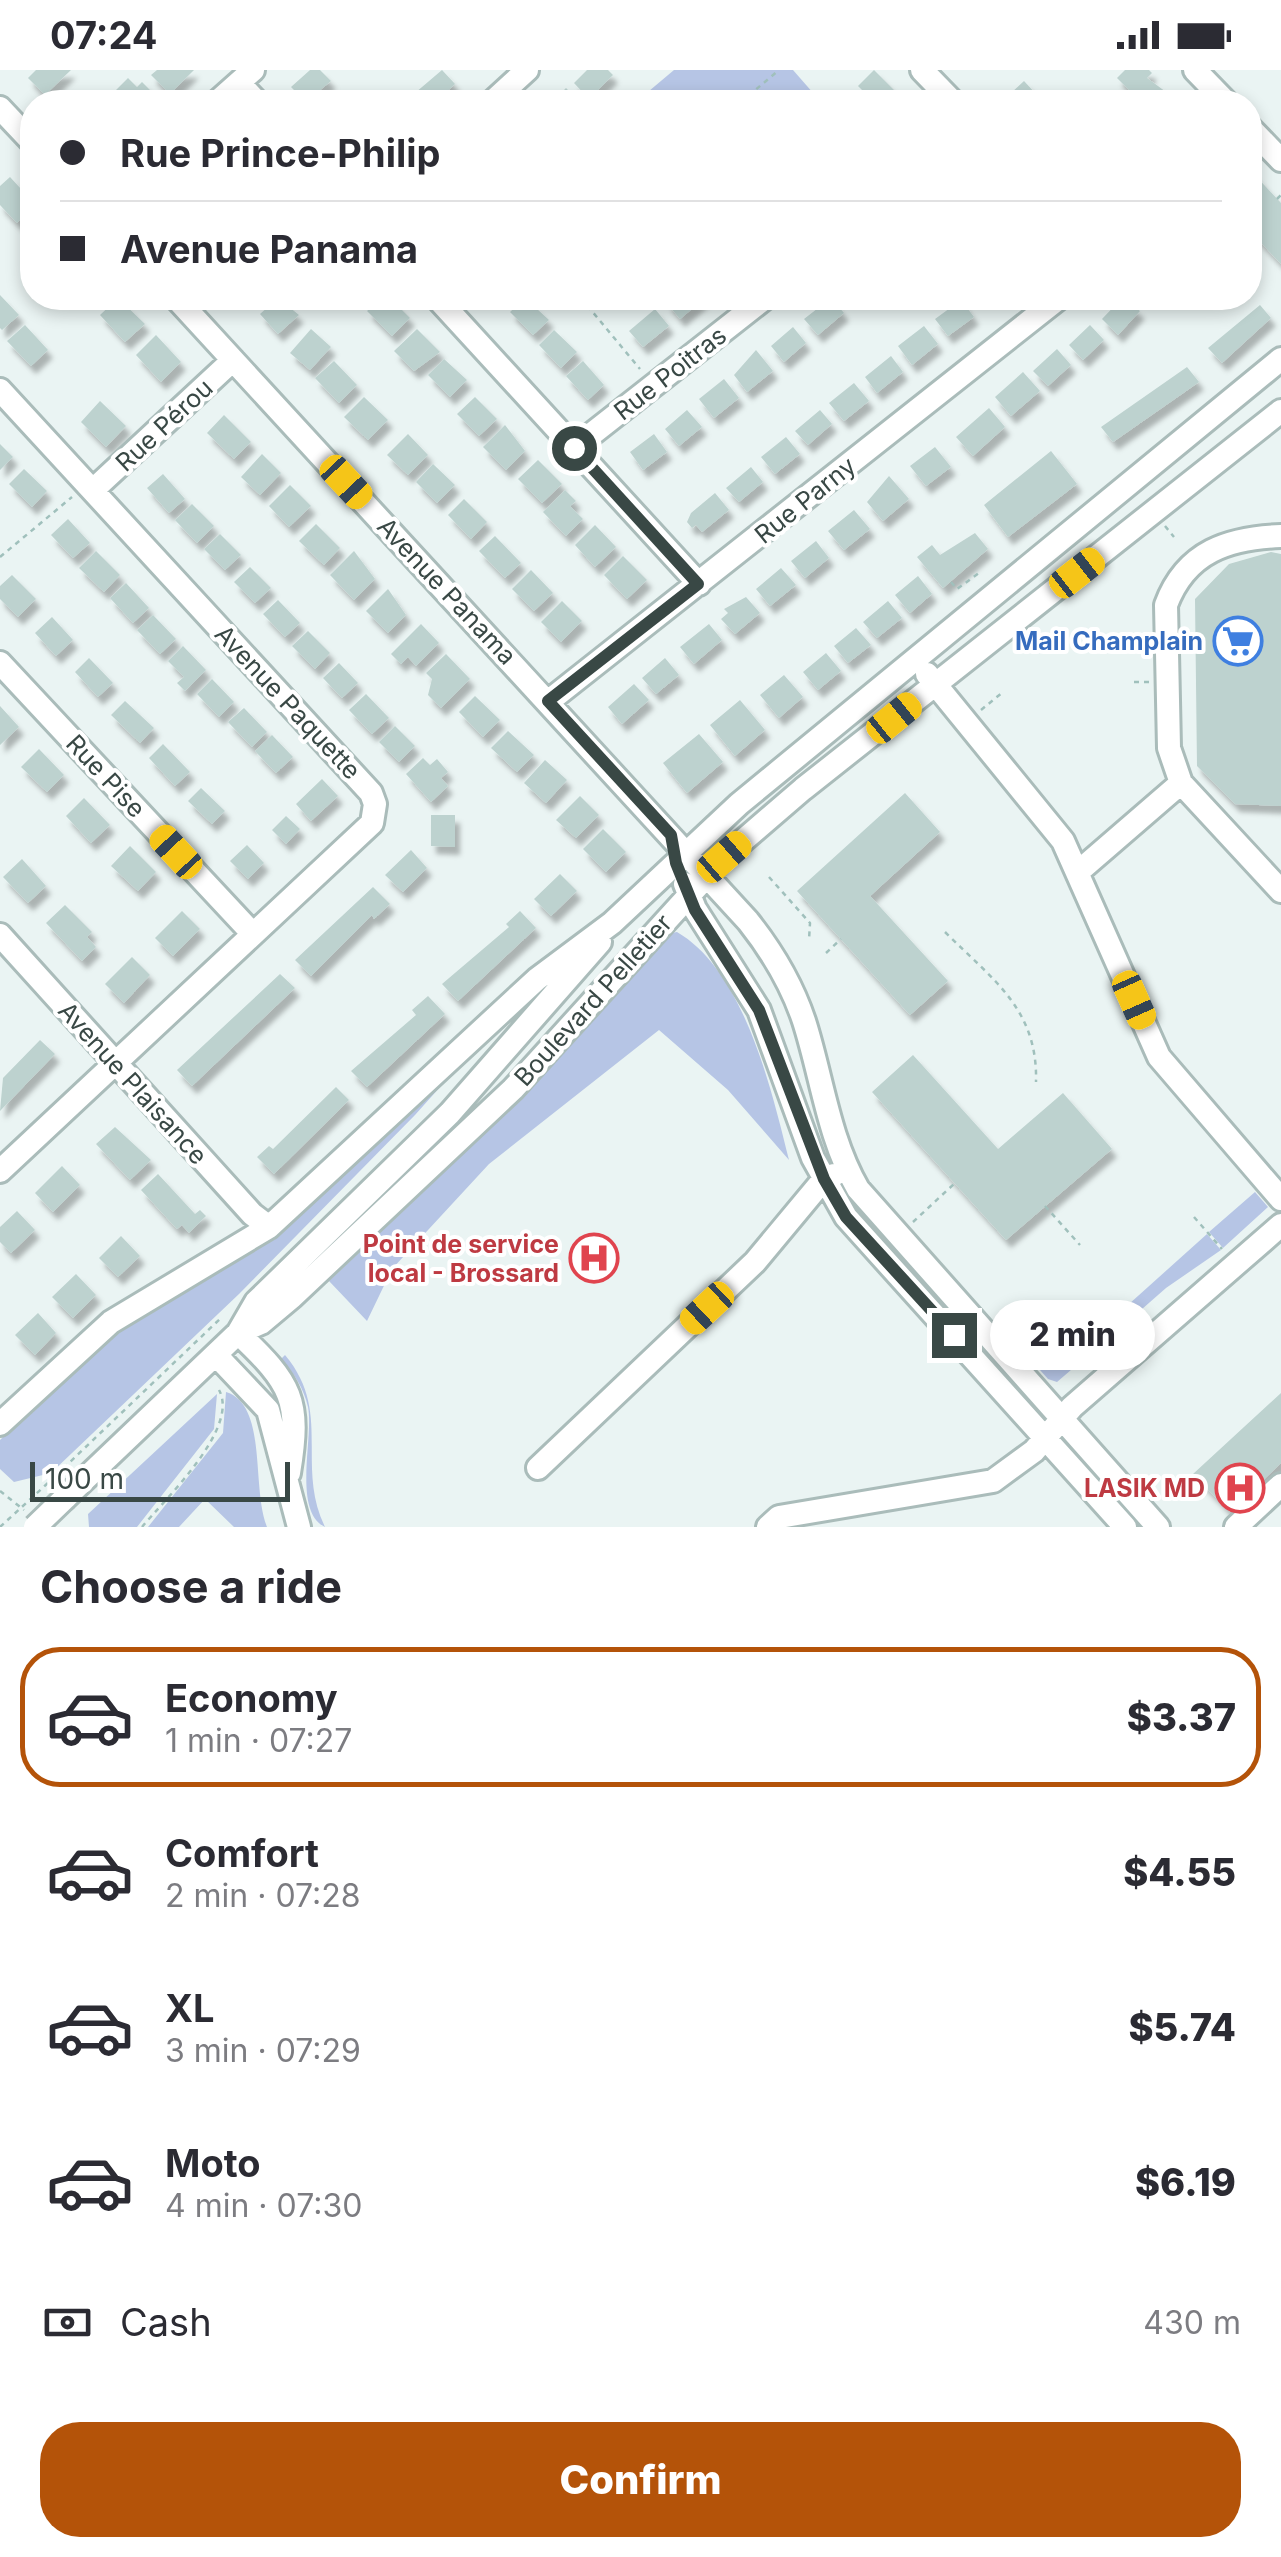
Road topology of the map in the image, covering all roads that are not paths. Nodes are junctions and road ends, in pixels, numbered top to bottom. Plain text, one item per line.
1 (527, 70) edge
2 (922, 70) edge
3 (1195, 70) edge
4 (505, 90) edge
5 (941, 90) edge
6 (1214, 90) edge
7 (0, 108) edge
8 (20, 129) edge
9 (1262, 140) edge
10 (1281, 160) edge
11 (187, 310) edge
12 (448, 310) edge
13 (750, 310) edge
14 (1045, 310) edge
15 (233, 360) junction
16 (1281, 360) edge
17 (0, 390) edge
18 (1281, 411) edge
19 (574, 448) junction
20 (91, 487) junction
21 (1281, 536) edge
22 (698, 584) junction
23 (916, 659) junction
24 (0, 663) edge
25 (935, 684) junction
26 (548, 701) junction
27 (1180, 783) junction
28 (680, 853) junction
29 (1078, 872) junction
30 (708, 874) junction
31 (1280, 889) edge
32 (688, 894) junction
33 (628, 908) junction
34 (252, 933) junction
35 (0, 935) edge
36 (113, 1064) junction
37 (847, 1170) junction
38 (0, 1171) edge
39 (824, 1179) junction
40 (1281, 1199) edge
41 (1281, 1225) edge
42 (269, 1227) junction
43 (238, 1333) junction
44 (216, 1355) junction
45 (1061, 1417) junction
46 (0, 1424) edge
47 (1047, 1438) junction
48 (538, 1468) dead end
49 (1281, 1485) edge
50 (286, 1490) junction
51 (32, 1521) edge
52 (299, 1527) edge
53 (768, 1527) edge
54 (1124, 1527) edge
55 (1158, 1527) edge
56 (1236, 1527) edge

1 - 4 street
2 - 5 street
3 - 6 street
7 - 8 street
9 - 10 street
11 - 15 street, Avenue Panama
12 - 19 street
13 - 19 street, Rue Poitras
14 - 22 street, Rue Parny
15 - 20 street, Rue Pérou
15 - 26 street, Avenue Panama
16 - 23 street, Boulevard Pelletier
17 - 20 street, Avenue Paquette
18 - 25 street, Boulevard Pelletier
19 - 22 street
20 - 34 street, Avenue Paquette
21 - 27 street
22 - 26 street, Rue Parny
23 - 25 street
23 - 28 street, Boulevard Pelletier
24 - 34 street, Rue Pise
25 - 29 street
25 - 30 street, Boulevard Pelletier
26 - 28 street, Avenue Panama
27 - 29 street
27 - 31 street
28 - 30 street, Avenue Panama
28 - 32 street, Avenue Panama
28 - 33 street, Boulevard Pelletier
29 - 40 street
30 - 32 street, Boulevard Pelletier
30 - 37 street, Avenue Panama
32 - 39 street, Avenue Panama
32 - 43 street, Boulevard Pelletier
33 - 42 street, Boulevard Pelletier
33 - 43 street, Boulevard Pelletier
34 - 36 street, Avenue Paquette
35 - 36 street, Avenue Plaisance
36 - 38 street, Avenue Paquette
36 - 42 street, Avenue Plaisance
37 - 39 street
37 - 45 street, Avenue Panama
39 - 47 street, Avenue Panama
39 - 48 street
41 - 45 street
42 - 46 street, Boulevard Pelletier
43 - 44 street, Boulevard Pelletier
43 - 50 street
44 - 50 street
44 - 51 street, Boulevard Pelletier, bridge
45 - 47 street
45 - 55 street, Avenue Panama
47 - 53 street
47 - 54 street, Avenue Panama
49 - 56 street
50 - 52 street

